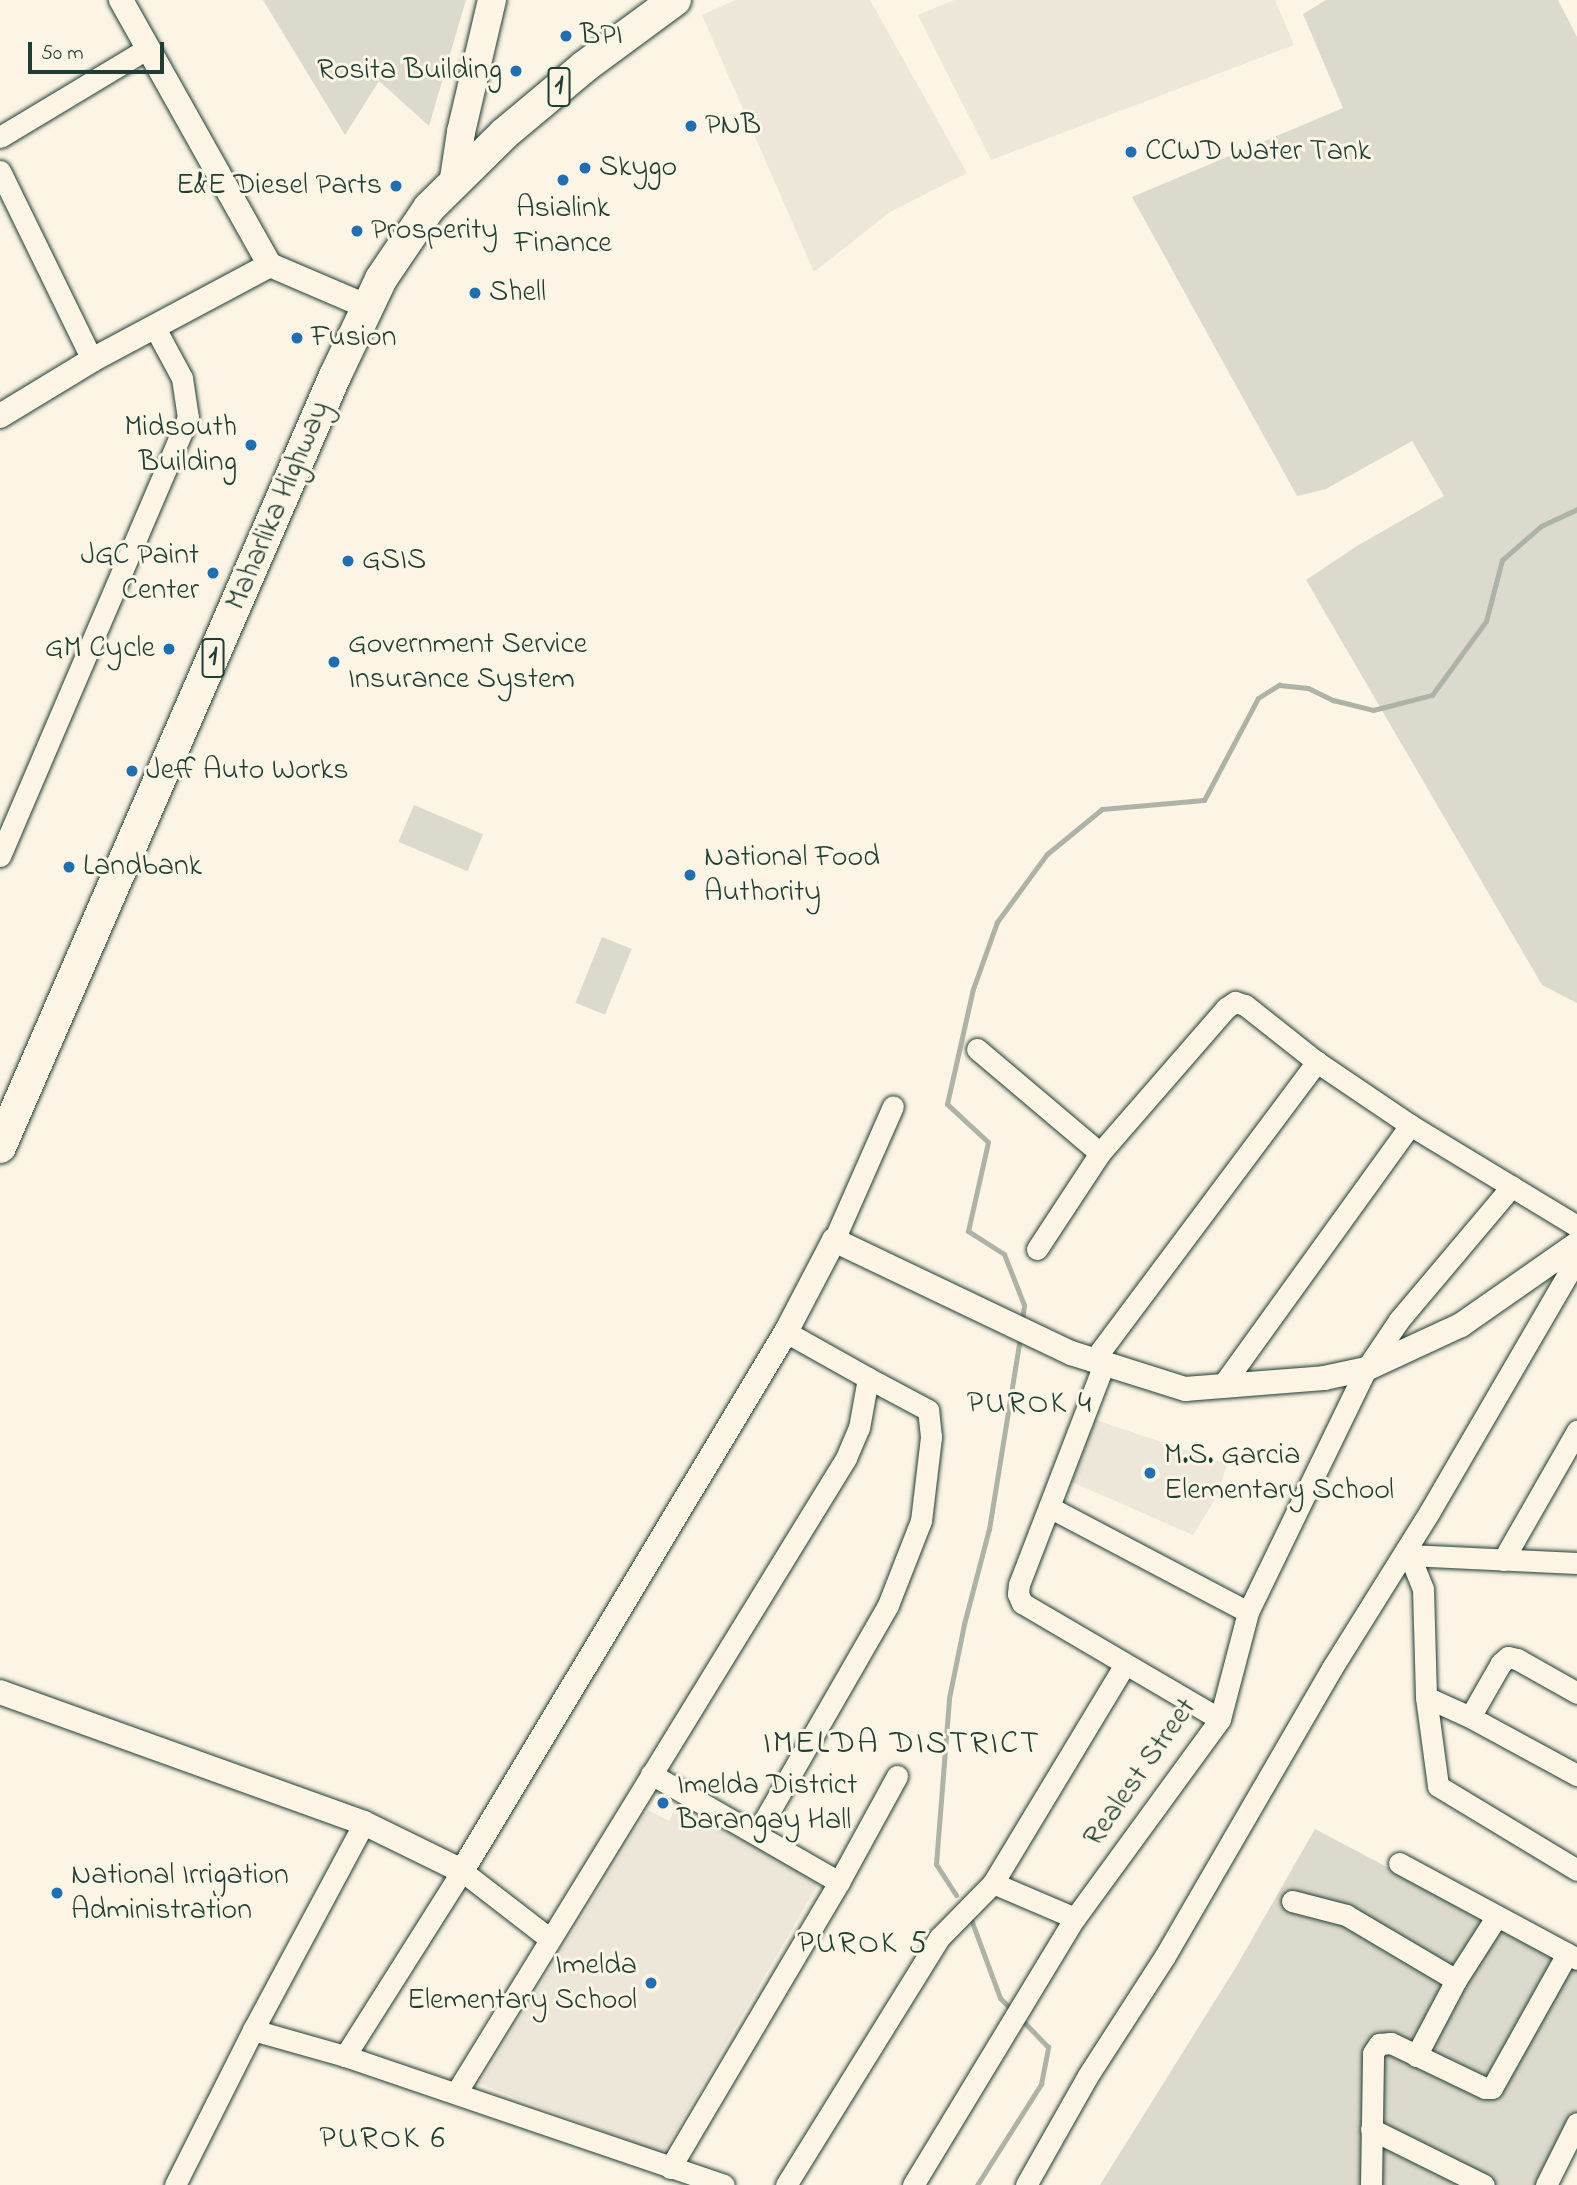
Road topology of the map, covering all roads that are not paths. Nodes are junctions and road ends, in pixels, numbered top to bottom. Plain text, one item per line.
1 (121, 0) edge
2 (492, 0) edge
3 (675, 0) edge
4 (148, 48) junction
5 (0, 137) edge
6 (0, 171) edge
7 (453, 185) junction
8 (270, 265) junction
9 (368, 307) junction
10 (155, 328) junction
11 (92, 360) junction
12 (0, 416) edge
13 (0, 856) edge
14 (977, 1049) dead end
15 (1317, 1062) junction
16 (892, 1107) dead end
17 (1410, 1125) junction
18 (0, 1147) edge
19 (1100, 1153) junction
20 (1512, 1186) junction
21 (1577, 1226) edge
22 (834, 1240) junction
23 (1577, 1244) edge
24 (1037, 1249) dead end
25 (1577, 1258) edge
26 (786, 1332) junction
27 (1099, 1363) junction
28 (1366, 1369) junction
29 (868, 1378) junction
30 (1222, 1386) junction
31 (1577, 1431) edge
32 (1049, 1507) junction
33 (1408, 1552) junction
34 (1503, 1560) junction
35 (1577, 1563) edge
36 (1248, 1612) junction
37 (1124, 1666) junction
38 (0, 1692) edge
39 (1577, 1693) edge
40 (1426, 1697) junction
41 (1470, 1717) junction
42 (1220, 1720) junction
43 (651, 1774) junction
44 (1577, 1775) edge
45 (897, 1776) dead end
46 (364, 1823) junction
47 (757, 1833) junction
48 (1399, 1863) dead end
49 (1577, 1870) edge
50 (462, 1871) junction
51 (839, 1882) junction
52 (993, 1883) junction
53 (1292, 1901) dead end
54 (1497, 1916) junction
55 (1075, 1918) junction
56 (550, 1939) junction
57 (1572, 1957) edge
58 (1456, 1980) junction
59 (253, 2030) junction
60 (345, 2056) junction
61 (1416, 2056) junction
62 (456, 2094) junction
63 (1577, 2123) edge
64 (1371, 2129) junction
65 (670, 2168) junction
66 (175, 2185) edge
67 (724, 2185) edge
68 (786, 2185) edge
69 (913, 2185) edge
70 (1026, 2185) edge
71 (1371, 2185) edge
72 (1484, 2185) edge
73 (1546, 2185) edge

1 - 4 street
2 - 7 main road
3 - 7 main road, Maharlika Highway / 1
4 - 5 street
4 - 8 street
6 - 11 street
7 - 9 main road, Maharlika Highway / 1
8 - 9 street
8 - 10 street
9 - 18 main road, Maharlika Highway / 1
10 - 11 street
10 - 13 street
11 - 12 street
14 - 19 street
15 - 17 street
15 - 19 street
15 - 27 street
16 - 22 street
17 - 20 street
17 - 30 street
19 - 24 street
20 - 21 street
20 - 28 street, Realest Street
22 - 26 street
22 - 27 street
23 - 28 street
25 - 33 street
26 - 29 street
26 - 50 street
27 - 30 street
27 - 32 street
28 - 30 street
28 - 36 street, Realest Street
29 - 43 street
29 - 47 street
31 - 34 street
32 - 36 street
32 - 37 street
33 - 34 street
33 - 40 street
33 - 70 street
34 - 35 street
36 - 42 street, Realest Street
37 - 42 street
37 - 52 street
38 - 46 street
39 - 41 street
40 - 41 street
40 - 49 street
41 - 44 street
42 - 55 street, Realest Street
43 - 47 street
43 - 56 street
45 - 51 street
46 - 50 street
46 - 59 street
47 - 51 street
48 - 54 street
50 - 56 street
50 - 60 street
51 - 65 street
52 - 55 street
52 - 68 street
53 - 58 street
54 - 57 street
54 - 58 street
55 - 69 street, Realest Street
56 - 62 street
57 - 61 street
58 - 61 street
59 - 60 street
59 - 66 street
60 - 62 street
61 - 64 street
62 - 65 street
63 - 73 street
64 - 71 street
64 - 72 street
65 - 67 street

